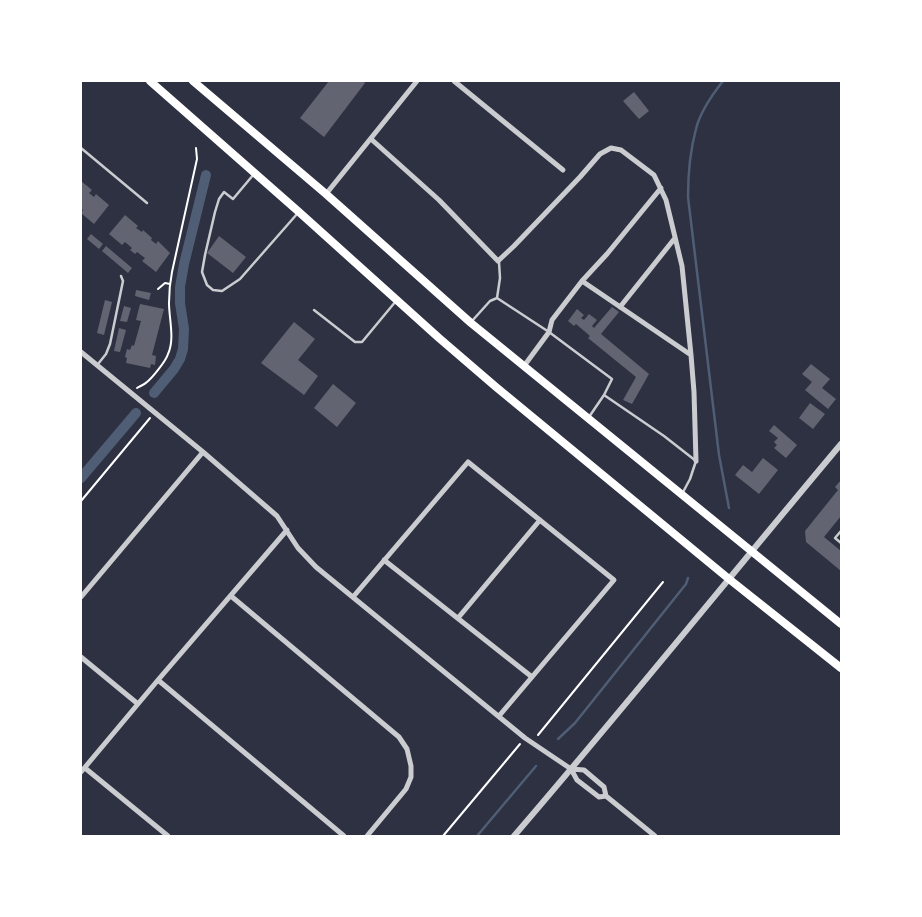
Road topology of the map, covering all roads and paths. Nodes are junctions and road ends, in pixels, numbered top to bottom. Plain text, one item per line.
1 (150, 81) edge
2 (193, 81) edge
3 (417, 81) edge
4 (454, 81) edge
5 (371, 139) junction
6 (81, 148) edge
7 (196, 148) dead end
8 (563, 170) dead end
9 (255, 173) junction
10 (661, 188) junction
11 (326, 194) junction
12 (147, 203) dead end
13 (299, 212) junction
14 (675, 238) junction
15 (498, 260) junction
16 (121, 276) dead end
17 (582, 281) junction
18 (170, 284) junction
19 (158, 289) dead end
20 (497, 298) junction
21 (396, 300) junction
22 (620, 306) junction
23 (314, 310) dead end
24 (471, 323) junction
25 (549, 332) junction
26 (81, 352) edge
27 (691, 355) junction
28 (97, 365) junction
29 (524, 366) junction
30 (132, 394) junction
31 (604, 395) junction
32 (155, 413) junction
33 (589, 418) junction
34 (841, 444) edge
35 (203, 452) junction
36 (696, 461) junction
37 (682, 494) junction
38 (81, 501) edge
39 (540, 520) junction
40 (287, 530) junction
41 (841, 531) edge
42 (841, 543) edge
43 (751, 551) junction
44 (384, 560) junction
45 (729, 578) junction
46 (663, 582) dead end
47 (231, 596) junction
48 (81, 597) edge
49 (352, 597) junction
50 (458, 618) junction
51 (841, 624) edge
52 (81, 657) edge
53 (841, 668) edge
54 (532, 677) junction
55 (158, 680) junction
56 (138, 704) junction
57 (499, 716) junction
58 (538, 735) dead end
59 (520, 744) dead end
60 (572, 769) junction
61 (83, 770) edge
62 (606, 796) junction
63 (168, 836) edge
64 (344, 836) edge
65 (367, 836) edge
66 (443, 836) edge
67 (514, 836) edge
68 (655, 836) edge

1 - 9 main road
2 - 11 main road
3 - 5 street
4 - 8 street
5 - 11 street
5 - 15 street
6 - 12 lane
7 - 18 path
9 - 13 main road
9 - 13 lane
10 - 14 street
10 - 15 street
10 - 17 street
11 - 24 main road
13 - 21 main road
14 - 22 street
14 - 27 street
15 - 20 lane
16 - 28 lane
17 - 22 street
17 - 25 street
18 - 19 path
18 - 30 path
20 - 24 lane
20 - 25 lane
21 - 23 lane
21 - 45 main road
22 - 27 street
24 - 29 main road
25 - 29 street
25 - 31 lane
26 - 28 street
27 - 36 street
28 - 30 street
29 - 33 main road
30 - 32 street
31 - 33 lane
31 - 36 lane
32 - 35 street
32 - 38 path
33 - 37 main road
34 - 43 street
35 - 40 street
35 - 48 street
36 - 37 lane
37 - 43 main road
39 - 44 street
39 - 50 street
39 - 54 street
40 - 47 street
40 - 49 street
41 - 42 lane
43 - 45 street
43 - 51 main road
44 - 49 street
44 - 50 street
45 - 53 main road
45 - 60 street
46 - 58 path
47 - 55 street
47 - 65 street
49 - 57 street
50 - 54 street
52 - 56 street
54 - 57 street
55 - 56 street
55 - 64 street
56 - 61 street
57 - 60 street
59 - 66 path
60 - 62 street
60 - 62 street
60 - 67 street
61 - 63 street
62 - 68 street

